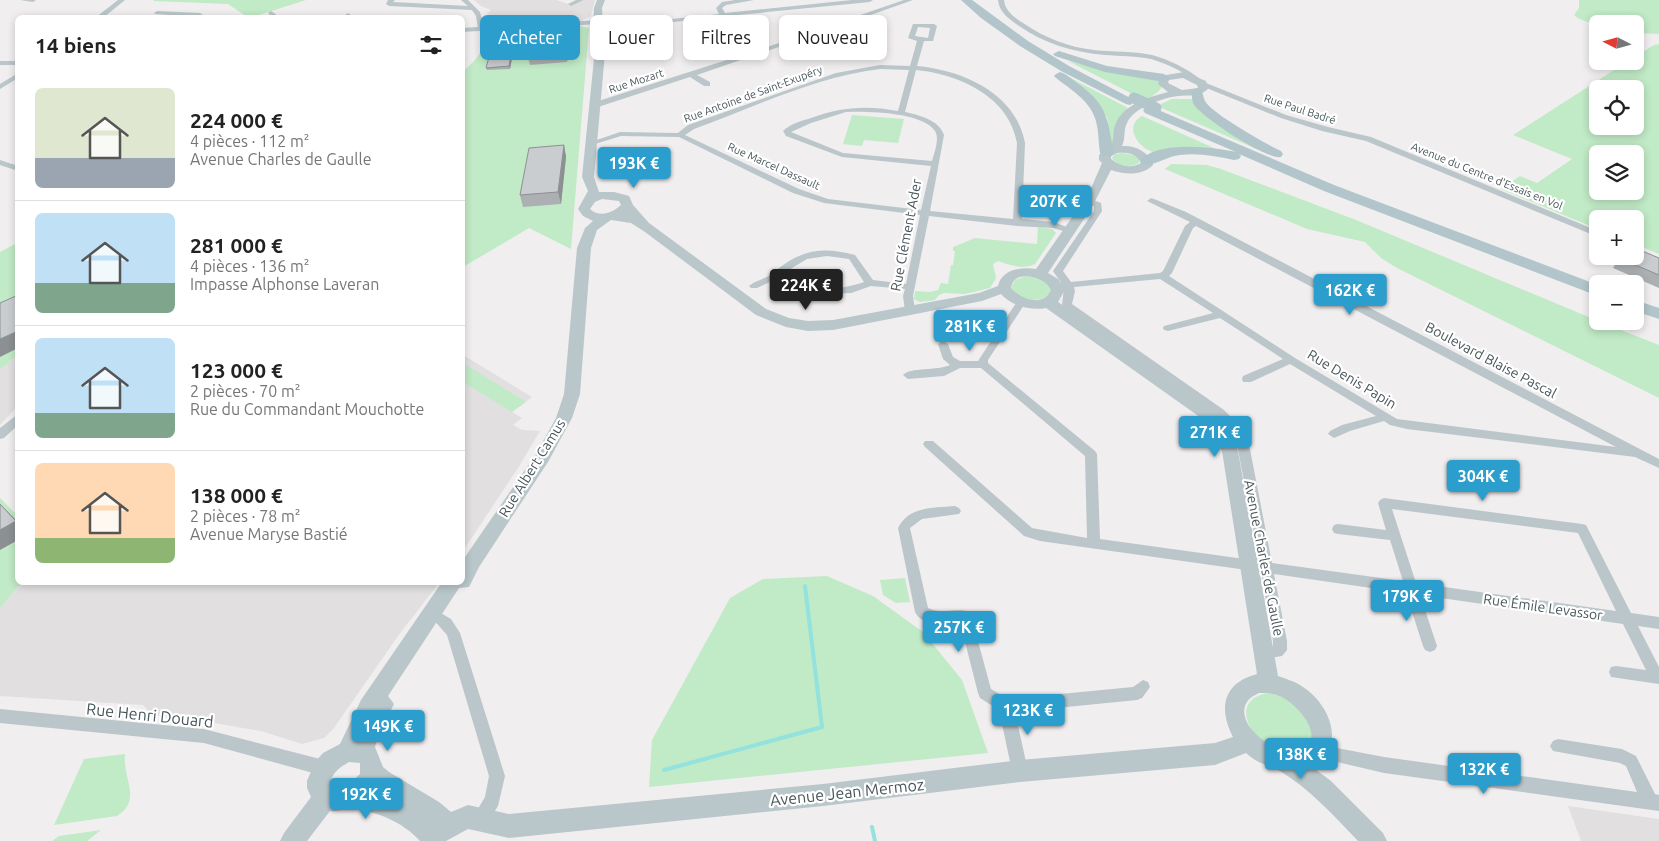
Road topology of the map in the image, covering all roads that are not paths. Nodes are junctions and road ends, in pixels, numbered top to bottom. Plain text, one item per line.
1 (23, 0) edge
2 (33, 0) edge
3 (122, 0) edge
4 (392, 0) edge
5 (464, 0) edge
6 (582, 0) edge
7 (602, 0) edge
8 (751, 0) edge
9 (870, 0) edge
10 (910, 0) edge
11 (966, 0) edge
12 (975, 0) edge
13 (1001, 0) edge
14 (571, 4) dead end
15 (473, 8) junction
16 (156, 13) dead end
17 (271, 13) dead end
18 (102, 15) edge
19 (200, 15) edge
20 (274, 15) edge
21 (604, 15) edge
22 (723, 15) joint
23 (867, 15) edge
24 (480, 16) edge
25 (990, 20) junction
26 (480, 29) edge
27 (465, 30) edge
28 (1014, 31) junction
29 (921, 40) dead end
30 (599, 60) edge
31 (737, 60) edge
32 (0, 63) edge
33 (15, 63) edge
34 (913, 69) junction
35 (691, 75) junction
36 (15, 77) edge
37 (1164, 82) junction
38 (707, 84) dead end
39 (1200, 86) junction
40 (0, 87) edge
41 (1180, 93) junction
42 (1132, 100) junction
43 (595, 105) junction
44 (1155, 105) junction
45 (901, 114) junction
46 (1121, 134) junction
47 (680, 135) junction
48 (1368, 139) joint
49 (592, 143) junction
50 (1134, 151) junction
51 (1110, 155) junction
52 (1148, 160) junction
53 (0, 162) edge
54 (934, 164) junction
55 (15, 168) edge
56 (590, 170) junction
57 (1127, 170) junction
58 (614, 195) junction
59 (1091, 197) junction
60 (590, 199) junction
61 (1151, 201) dead end
62 (1386, 204) junction
63 (627, 206) junction
64 (924, 213) junction
65 (589, 215) junction
66 (611, 216) junction
67 (1017, 222) junction
68 (1196, 222) junction
69 (650, 229) junction
70 (1070, 230) junction
71 (1589, 230) edge
72 (584, 248) junction
73 (1040, 274) junction
74 (776, 276) junction
75 (1162, 276) junction
76 (1589, 281) edge
77 (870, 283) junction
78 (1062, 285) junction
79 (754, 286) dead end
80 (910, 287) junction
81 (1589, 288) edge
82 (1589, 288) edge
83 (1012, 296) junction
84 (1048, 302) junction
85 (910, 311) junction
86 (1219, 315) junction
87 (1168, 328) dead end
88 (943, 344) dead end
89 (1291, 360) junction
90 (983, 364) junction
91 (958, 365) junction
92 (908, 375) dead end
93 (1247, 379) dead end
94 (1385, 417) junction
95 (15, 421) edge
96 (1334, 434) dead end
97 (0, 435) edge
98 (929, 444) dead end
99 (1639, 454) junction
100 (1659, 464) edge
101 (954, 511) dead end
102 (1338, 529) dead end
103 (1395, 536) junction
104 (1094, 543) junction
105 (467, 566) edge
106 (1258, 566) junction
107 (451, 585) edge
108 (460, 585) edge
109 (1412, 589) junction
110 (438, 618) junction
111 (1629, 618) junction
112 (1659, 623) edge
113 (1430, 646) dead end
114 (1616, 672) dead end
115 (1269, 683) junction
116 (1142, 687) dead end
117 (1006, 706) junction
118 (0, 716) edge
119 (1247, 741) junction
120 (1558, 746) dead end
121 (1315, 752) junction
122 (361, 759) junction
123 (1284, 761) junction
124 (324, 768) junction
125 (1020, 771) junction
126 (1323, 789) junction
127 (324, 798) junction
128 (350, 798) junction
129 (1655, 802) edge
130 (480, 819) junction
131 (442, 836) edge
132 (292, 841) edge
133 (1375, 841) edge

1 - 2 street
3 - 18 street
4 - 15 street
5 - 15 street
6 - 14 street
7 - 21 main road
8 - 22 street
9 - 22 street
10 - 23 street, Rue Mozart
11 - 25 main road
12 - 28 main road
13 - 39 street, Rue Paul Badré
15 - 24 street
16 - 19 street
17 - 20 street
25 - 42 main road
25 - 51 main road
26 - 27 street
28 - 37 main road
28 - 42 main road
29 - 34 street
30 - 43 main road
31 - 35 street, Rue Mozart
32 - 33 street
34 - 45 street
34 - 47 street, Rue Antoine de Saint-Exupéry
34 - 67 street, Rue Antoine de Saint-Exupéry
35 - 38 street
35 - 43 street, Rue Mozart
36 - 40 street
37 - 39 main road
37 - 41 main road
37 - 44 main road
39 - 41 main road
39 - 48 street, Rue Paul Badré
39 - 62 main road
41 - 44 main road
42 - 44 main road
43 - 49 main road
44 - 46 main road
44 - 62 main road
44 - 81 main road
45 - 54 street, Rue Clément Ader
45 - 54 street, Rue Clément Ader
46 - 50 main road
46 - 51 main road
47 - 49 street, Rue Marcel Dassault
47 - 64 street, Rue Marcel Dassault
48 - 71 street, Avenue du Centre d'Essais en Vol
49 - 56 main road
50 - 51 main road
50 - 52 main road
51 - 57 main road
51 - 59 main road
52 - 57 main road
52 - 82 main road
53 - 55 street
54 - 64 street, Rue Clément Ader
56 - 58 main road
56 - 60 main road
57 - 59 main road
58 - 60 main road
58 - 63 main road
59 - 70 main road
59 - 78 street, Avenue Charles de Gaulle
60 - 65 main road, Rue Albert Camus
61 - 68 street, Boulevard Blaise Pascal
62 - 76 main road
63 - 66 main road
63 - 69 main road
64 - 67 street, Rue Marcel Dassault
64 - 80 street, Rue Clément Ader
65 - 66 main road
65 - 72 main road, Rue Albert Camus
66 - 69 main road
66 - 72 main road, Rue Albert Camus
67 - 70 street, Rue Marcel Dassault
68 - 75 street
68 - 99 street, Boulevard Blaise Pascal
69 - 85 main road
70 - 73 main road
72 - 105 main road, Rue Albert Camus
73 - 78 main road
73 - 83 main road
74 - 77 street
74 - 77 street
74 - 79 street
75 - 78 street
75 - 86 street, Rue Denis Papin
77 - 80 street
78 - 84 main road
78 - 106 street, Avenue Charles de Gaulle
80 - 85 street, Rue Clément Ader
83 - 84 main road
83 - 85 main road
83 - 90 street
84 - 106 main road, Avenue Charles de Gaulle
86 - 87 street
86 - 89 street, Rue Denis Papin
88 - 91 street
89 - 93 street
89 - 94 street, Rue Denis Papin
90 - 91 street
90 - 104 street
91 - 92 street
94 - 96 street
94 - 99 street, Rue Denis Papin
95 - 97 street
98 - 104 street, Rue Émile Levassor
99 - 100 street, Boulevard Blaise Pascal
101 - 117 street
102 - 103 street
103 - 109 street
103 - 111 street
104 - 106 street, Rue Émile Levassor
106 - 109 street, Rue Émile Levassor
106 - 115 main road, Avenue Charles de Gaulle
107 - 122 main road
108 - 110 main road, Rue Albert Camus
109 - 111 street, Rue Émile Levassor
109 - 113 street
110 - 122 main road, Rue Albert Camus
110 - 130 street
111 - 112 street, Rue Émile Levassor
111 - 114 street
115 - 119 main road
115 - 121 main road
116 - 117 street
117 - 125 street
118 - 124 street, Rue Henri Douard
119 - 123 main road
119 - 125 main road, Avenue Jean Mermoz
120 - 129 street
121 - 123 main road
121 - 126 main road
121 - 129 street
122 - 124 main road
122 - 128 main road
122 - 131 main road
123 - 126 main road
124 - 127 main road
125 - 130 main road, Avenue Jean Mermoz
126 - 133 main road
127 - 128 main road
127 - 132 main road
128 - 131 main road
130 - 131 main road, Avenue Jean Mermoz

